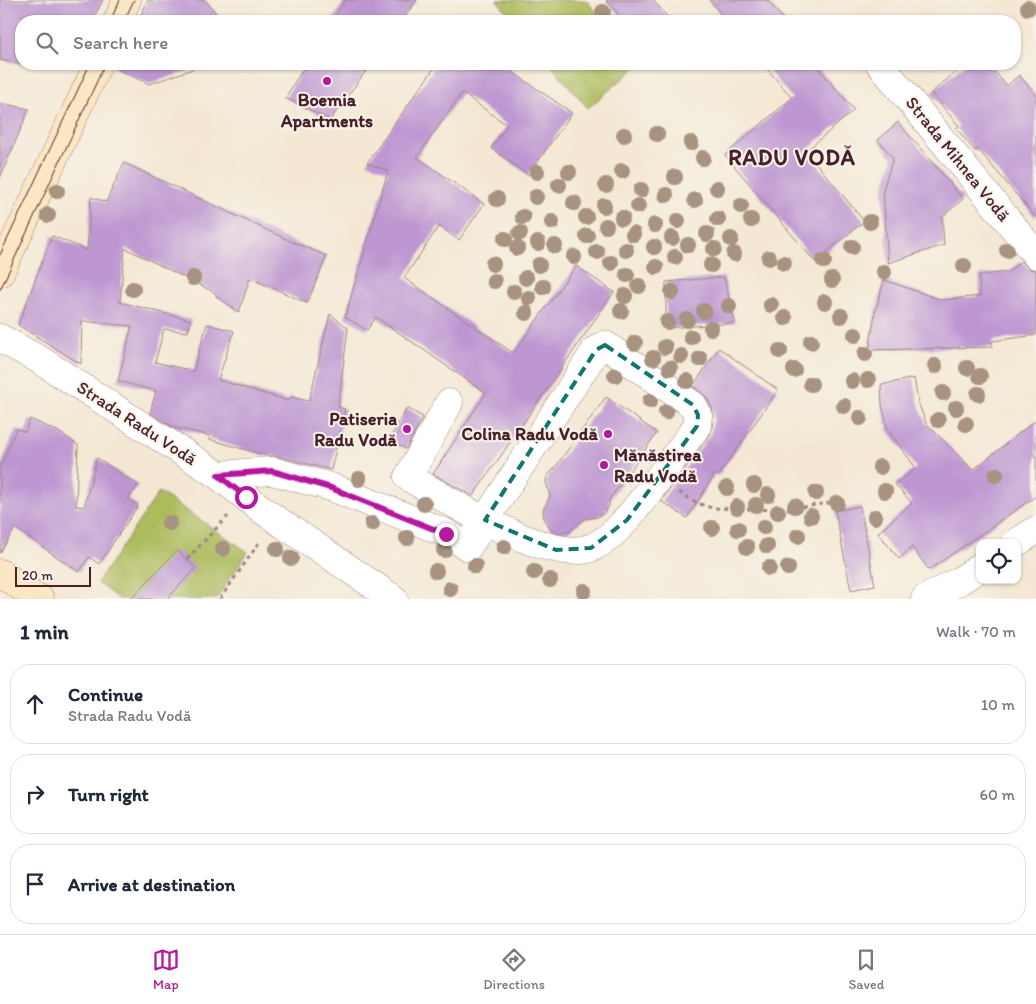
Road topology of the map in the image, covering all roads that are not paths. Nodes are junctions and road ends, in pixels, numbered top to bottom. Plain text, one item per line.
1 (127, 0) edge
2 (120, 15) edge
3 (95, 70) edge
4 (885, 70) edge
5 (1036, 255) edge
6 (0, 273) edge
7 (0, 338) edge
8 (449, 403) dead end
9 (218, 475) junction
10 (485, 520) junction
11 (1036, 530) edge
12 (1021, 540) edge
13 (976, 570) edge
14 (0, 573) edge
15 (40, 599) edge
16 (394, 599) edge
17 (925, 599) edge

1 - 2 main road
3 - 6 main road
4 - 5 street, Strada Mihnea Vodă
7 - 9 street, Strada Radu Vodă
8 - 10 street
9 - 10 street
9 - 16 street, Strada Radu Vodă
10 - 10 street
11 - 12 street
13 - 17 street
14 - 15 main road

